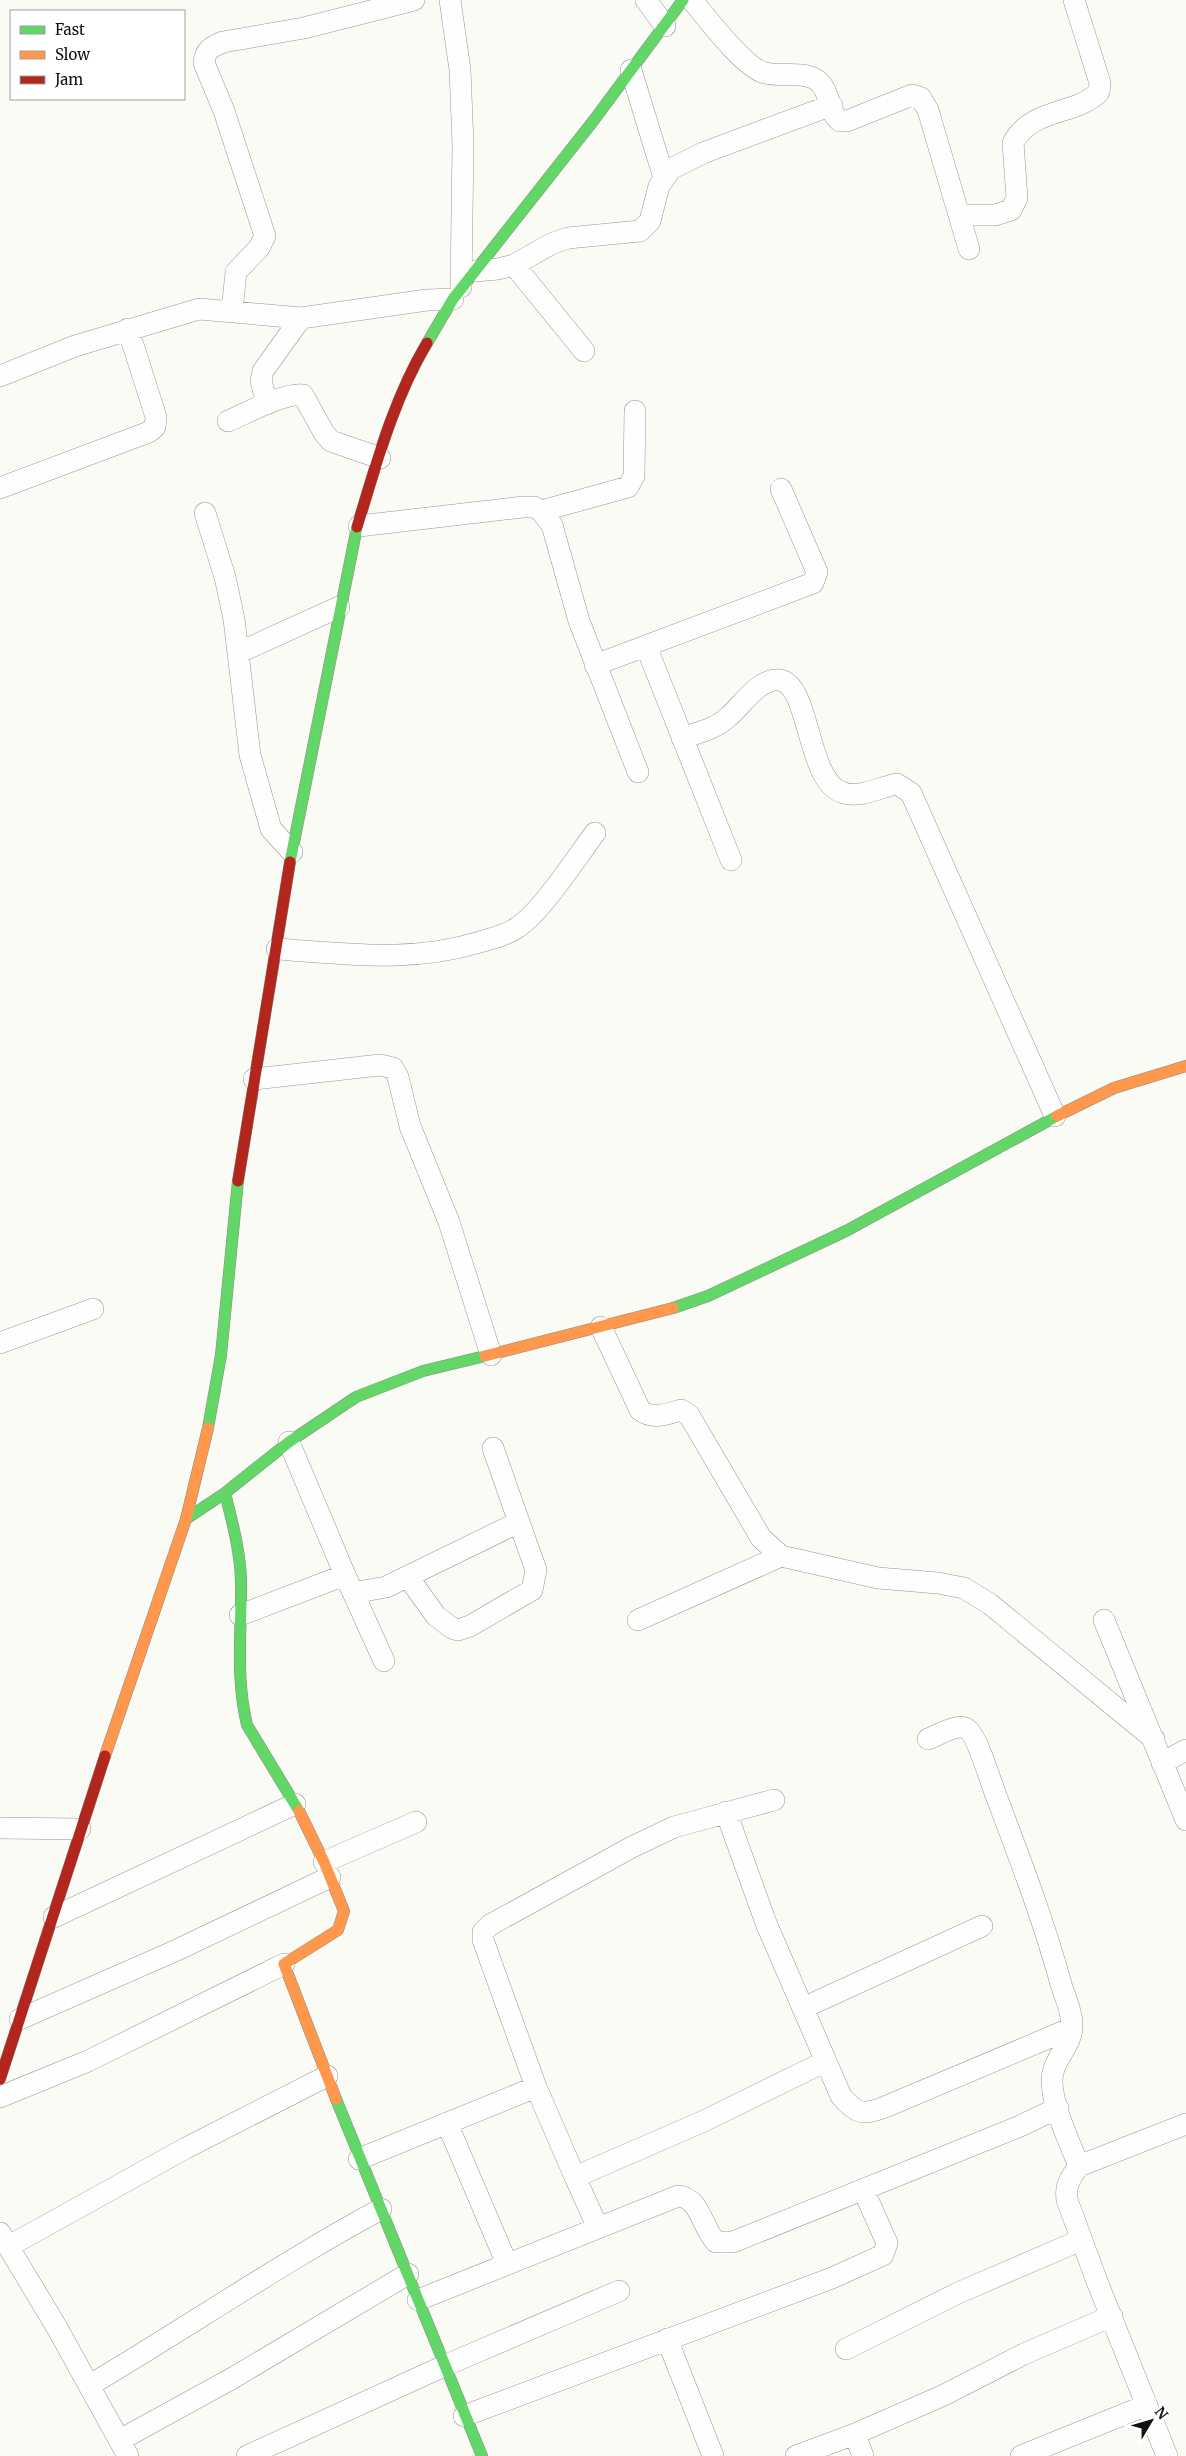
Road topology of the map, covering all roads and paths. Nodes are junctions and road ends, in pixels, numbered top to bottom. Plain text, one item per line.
1 (414, 0) edge
2 (450, 0) edge
3 (646, 0) edge
4 (683, 0) edge
5 (692, 0) edge
6 (1074, 0) edge
7 (665, 26) junction
8 (631, 70) junction
9 (832, 105) junction
10 (664, 178) junction
11 (960, 215) junction
12 (969, 249) dead end
13 (514, 265) junction
14 (463, 286) junction
15 (232, 312) junction
16 (301, 318) junction
17 (128, 329) junction
18 (584, 351) dead end
19 (0, 376) edge
20 (267, 404) junction
21 (635, 411) dead end
22 (228, 421) dead end
23 (380, 458) junction
24 (0, 488) edge
25 (781, 490) dead end
26 (541, 511) junction
27 (205, 513) dead end
28 (359, 526) junction
29 (339, 606) junction
30 (646, 646) junction
31 (240, 652) junction
32 (595, 665) junction
33 (682, 738) junction
34 (638, 772) dead end
35 (595, 833) dead end
36 (292, 852) junction
37 (731, 860) dead end
38 (277, 949) junction
39 (1186, 1066) edge
40 (254, 1079) junction
41 (1055, 1116) junction
42 (93, 1309) dead end
43 (601, 1327) junction
44 (0, 1343) edge
45 (491, 1355) junction
46 (289, 1442) junction
47 (492, 1448) dead end
48 (225, 1493) junction
49 (186, 1519) junction
50 (519, 1522) junction
51 (781, 1556) junction
52 (408, 1577) junction
53 (349, 1584) junction
54 (240, 1615) junction
55 (638, 1620) dead end
56 (1104, 1620) dead end
57 (384, 1661) dead end
58 (928, 1739) dead end
59 (1154, 1739) junction
60 (1186, 1750) edge
61 (1162, 1763) junction
62 (774, 1800) dead end
63 (295, 1804) junction
64 (726, 1812) junction
65 (1186, 1820) edge
66 (416, 1822) dead end
67 (0, 1828) edge
68 (80, 1828) junction
69 (327, 1869) junction
70 (54, 1917) junction
71 (982, 1926) dead end
72 (284, 1964) junction
73 (803, 2008) junction
74 (20, 2019) junction
75 (1072, 2028) junction
76 (826, 2061) junction
77 (328, 2076) junction
78 (0, 2079) edge
79 (536, 2087) junction
80 (0, 2097) edge
81 (1058, 2108) junction
82 (448, 2123) junction
83 (1186, 2124) edge
84 (359, 2159) junction
85 (1079, 2166) junction
86 (575, 2177) junction
87 (863, 2188) junction
88 (381, 2209) junction
89 (598, 2228) junction
90 (4, 2240) edge
91 (1081, 2240) junction
92 (507, 2264) junction
93 (408, 2274) junction
94 (619, 2291) dead end
95 (418, 2300) junction
96 (1112, 2316) junction
97 (667, 2340) junction
98 (846, 2349) dead end
99 (444, 2366) junction
100 (90, 2385) junction
101 (1147, 2405) junction
102 (464, 2416) junction
103 (855, 2434) junction
104 (124, 2448) edge
105 (247, 2456) edge
106 (482, 2456) edge
107 (713, 2456) edge
108 (796, 2456) edge
109 (863, 2456) edge
110 (1021, 2456) edge
111 (1167, 2456) edge

1 - 15 street
2 - 14 street
3 - 7 street
4 - 7 street
5 - 9 street
6 - 11 street
7 - 8 street
8 - 10 street
8 - 14 street
9 - 10 street
9 - 11 street
10 - 13 street
11 - 12 street
13 - 14 street
13 - 18 street
14 - 16 street
14 - 23 street
15 - 16 street
15 - 17 street
16 - 20 street
17 - 19 street
17 - 24 street
20 - 22 street
20 - 23 street
21 - 26 street
23 - 28 street
25 - 30 street
26 - 28 street
26 - 32 street
27 - 31 street
28 - 29 street
29 - 31 street
29 - 36 street
30 - 32 street
30 - 33 street
31 - 36 street
32 - 34 street
33 - 37 street
33 - 41 street
35 - 38 street
36 - 38 street
38 - 40 street
39 - 41 street
40 - 45 street
40 - 49 street
41 - 43 street
42 - 44 street
43 - 45 street
43 - 51 street
45 - 46 street
46 - 48 street
46 - 53 street
47 - 50 street
48 - 49 street
48 - 54 street
49 - 68 street
50 - 52 street
50 - 52 street
51 - 55 street
51 - 59 street
52 - 53 street
53 - 54 street
53 - 57 street
54 - 63 street
56 - 59 street
58 - 75 street
59 - 61 street
60 - 61 street
61 - 65 street
62 - 64 street
63 - 69 street
63 - 70 street
64 - 73 street
64 - 79 street
66 - 69 street
67 - 68 street
68 - 70 street
69 - 72 street
69 - 74 street
70 - 74 street
71 - 73 street
72 - 77 street
72 - 80 street
73 - 76 street
74 - 78 street
75 - 76 street
75 - 81 street
76 - 86 street
77 - 84 street
77 - 90 street
79 - 82 street
79 - 86 street
81 - 85 street
81 - 87 street
82 - 84 street
82 - 92 street
83 - 85 street
84 - 88 street
85 - 91 street
86 - 89 street
87 - 89 street
87 - 97 street
88 - 93 street
88 - 100 street
89 - 92 street
90 - 100 street
91 - 96 street
91 - 98 street
92 - 95 street
93 - 95 street
93 - 104 street
94 - 99 street
95 - 99 street
96 - 101 street
96 - 103 street
97 - 102 street
97 - 107 street
99 - 102 street
99 - 105 street
100 - 104 street
101 - 110 street
101 - 111 street
102 - 106 street
103 - 108 street
103 - 109 street

